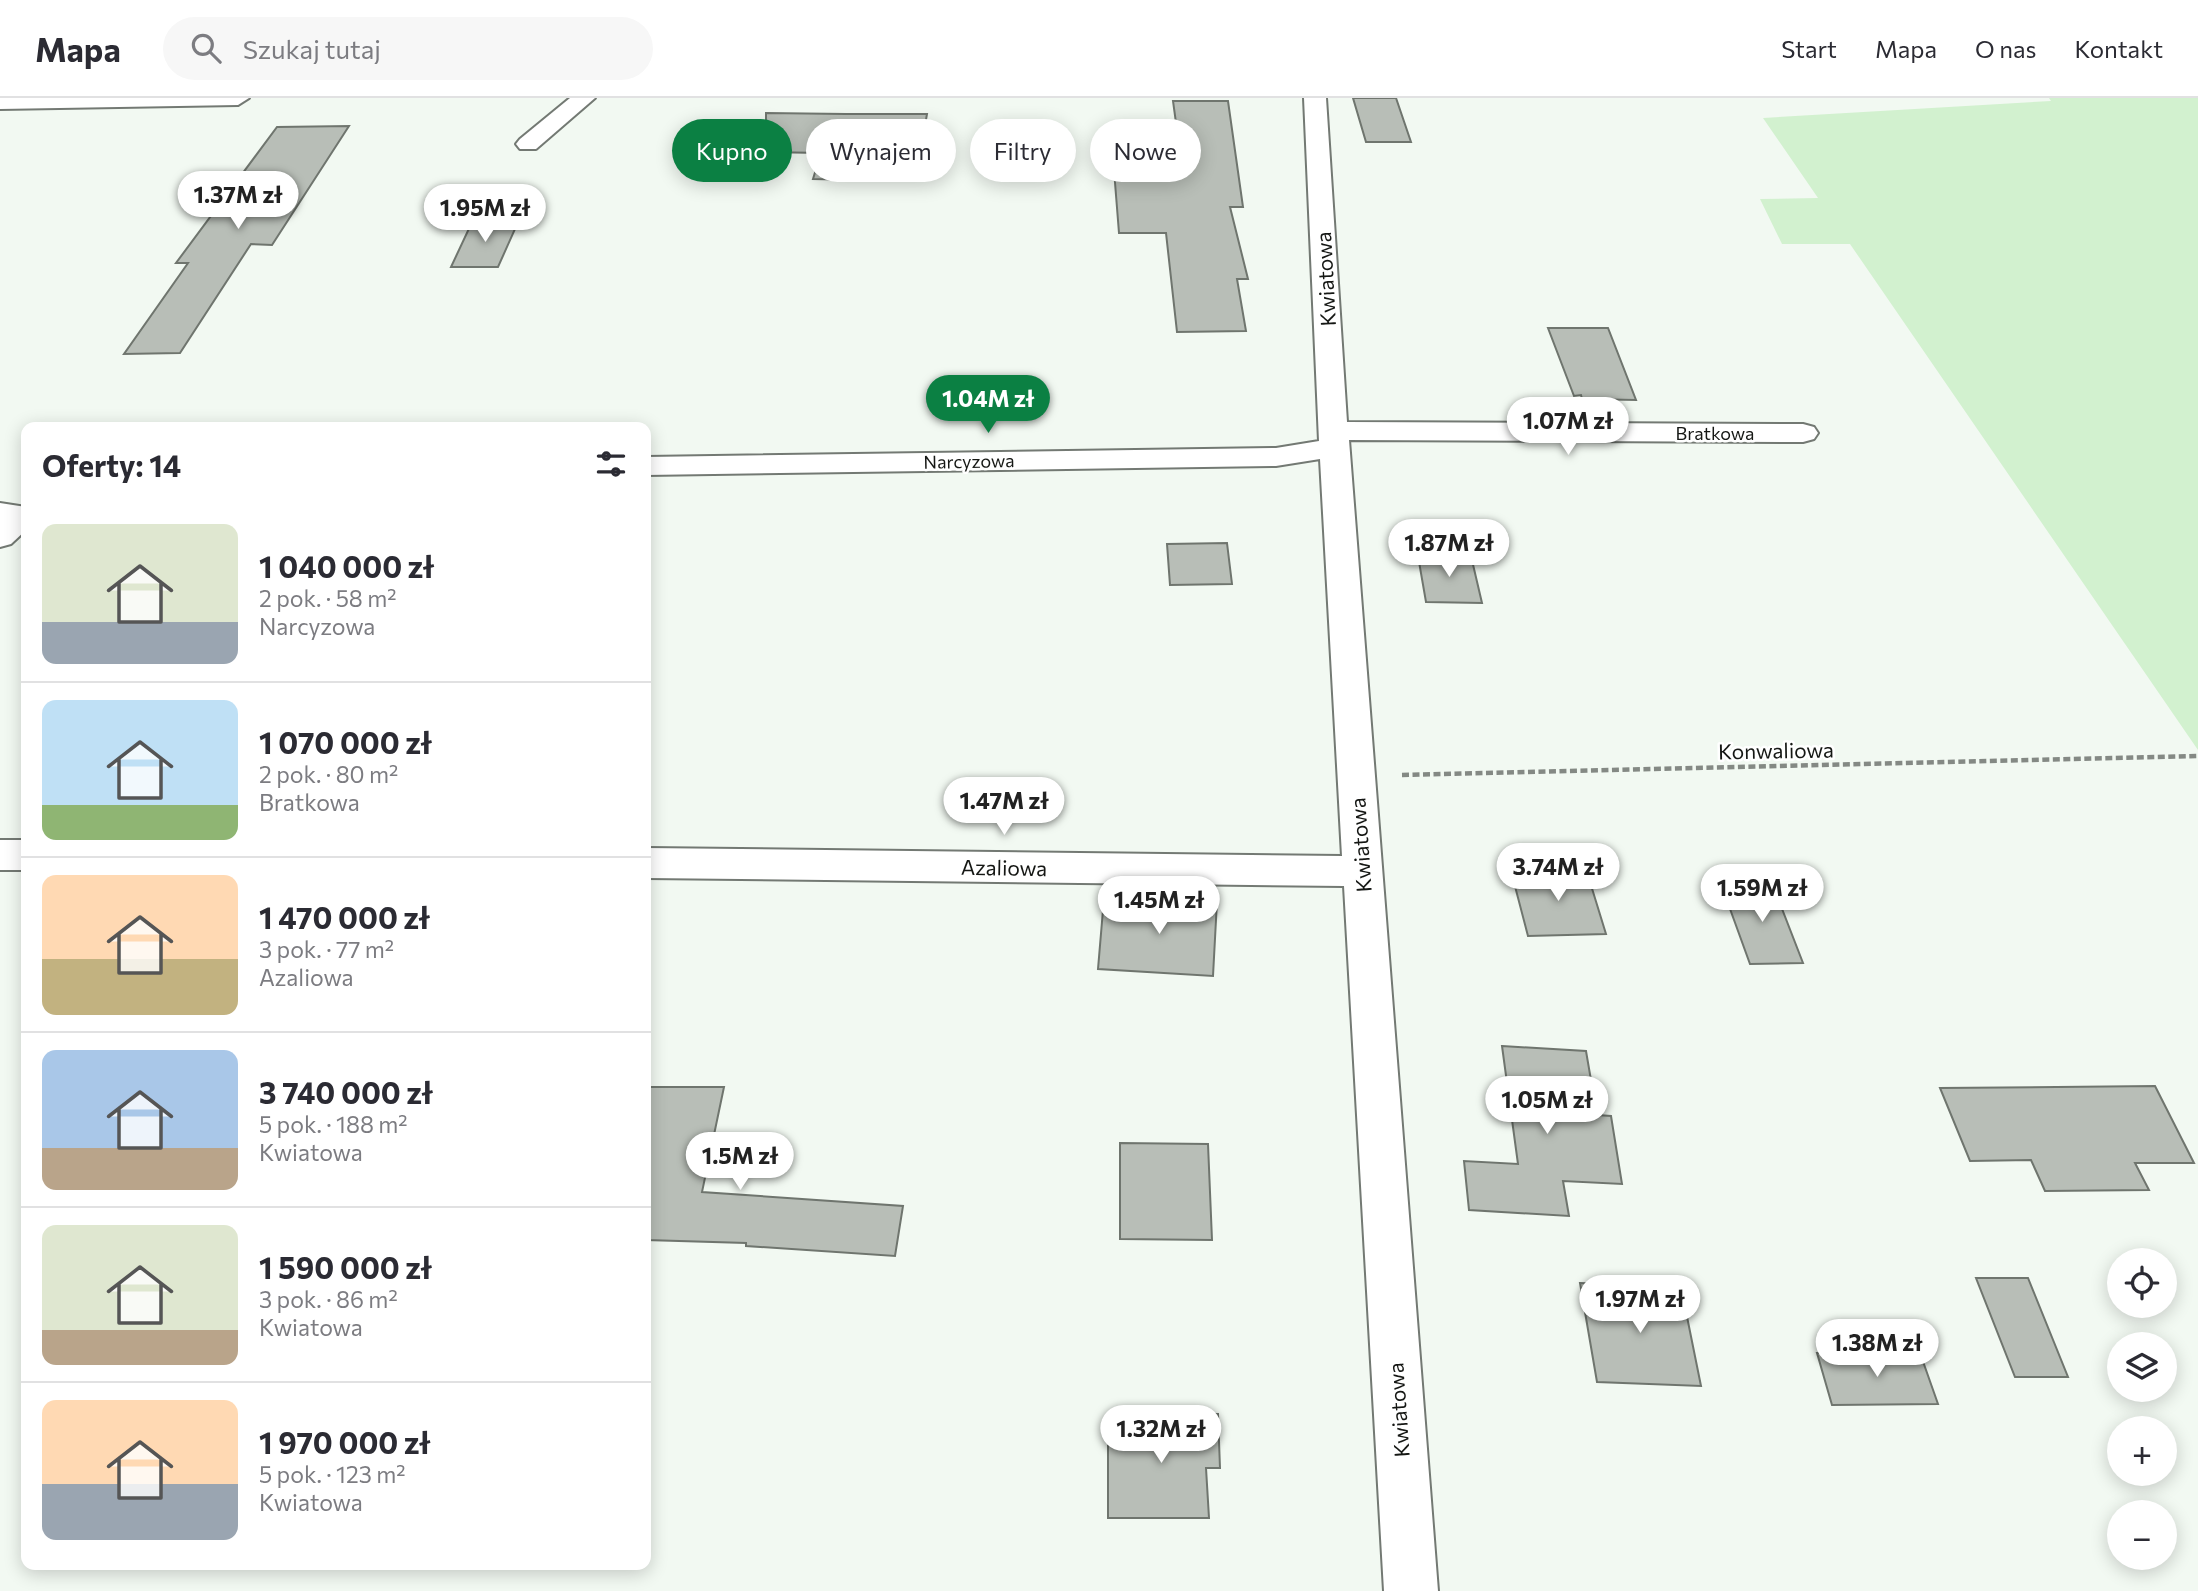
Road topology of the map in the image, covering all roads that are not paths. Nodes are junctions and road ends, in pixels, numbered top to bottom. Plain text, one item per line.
1 (238, 98) edge
2 (584, 98) edge
3 (1315, 98) edge
4 (0, 102) edge
5 (528, 144) dead end
6 (1803, 433) dead end
7 (1333, 439) junction
8 (651, 466) edge
9 (0, 513) edge
10 (21, 516) edge
11 (21, 517) edge
12 (0, 537) edge
13 (0, 855) edge
14 (21, 855) edge
15 (651, 863) edge
16 (1362, 871) junction
17 (1410, 1591) edge

1 - 4 street
2 - 5 street
3 - 7 street, Kwiatowa
6 - 7 street, Bratkowa
7 - 8 street, Narcyzowa
7 - 16 street, Kwiatowa
9 - 10 street
11 - 12 street
13 - 14 street
15 - 16 street, Azaliowa
16 - 17 street, Kwiatowa

